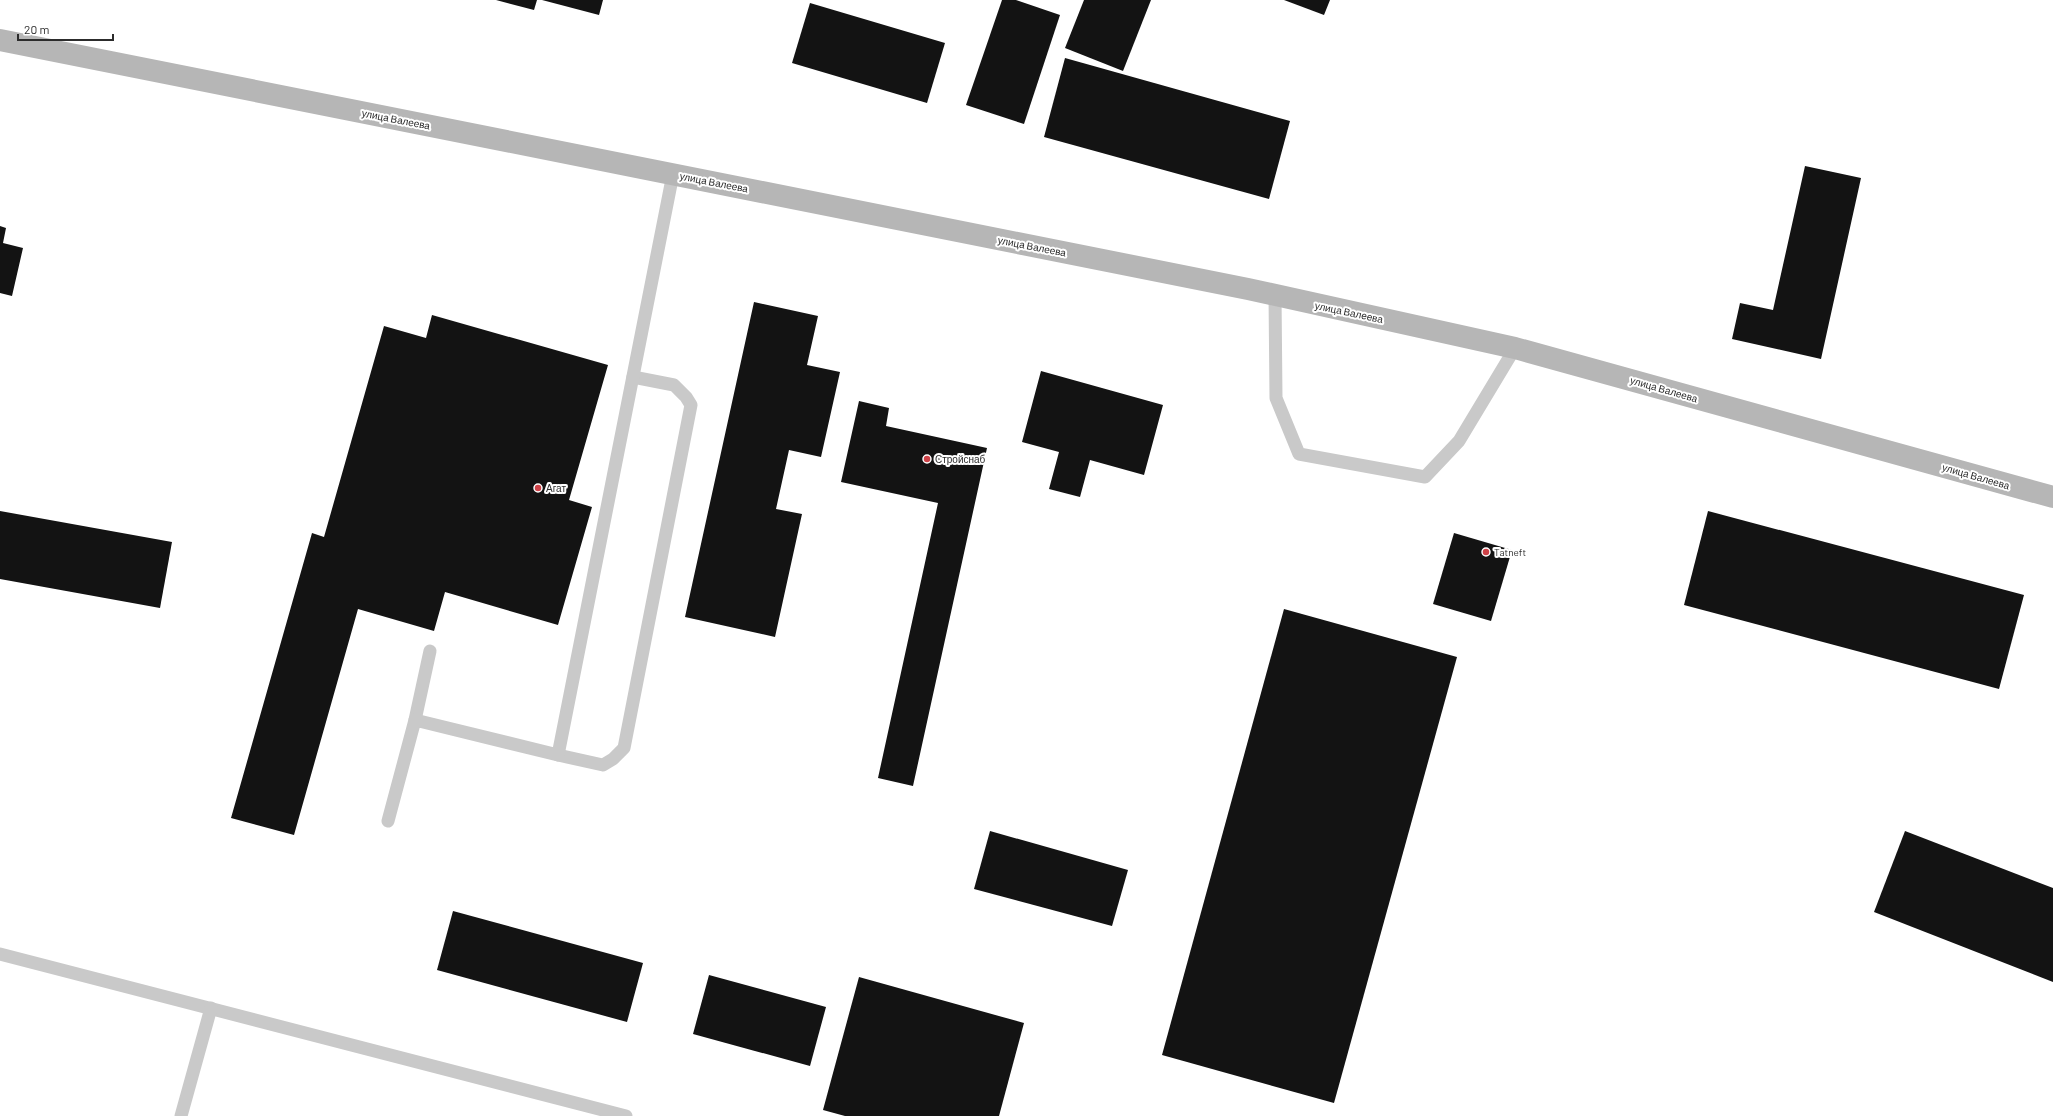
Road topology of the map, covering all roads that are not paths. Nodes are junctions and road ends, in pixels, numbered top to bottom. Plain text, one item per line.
1 (0, 40) edge
2 (673, 174) junction
3 (1275, 295) junction
4 (1515, 348) junction
5 (633, 377) junction
6 (2053, 497) edge
7 (430, 651) dead end
8 (415, 720) junction
9 (558, 755) junction
10 (388, 821) dead end
11 (0, 954) edge
12 (211, 1008) junction
13 (585, 1111) edge
14 (181, 1116) edge
15 (626, 1116) edge

1 - 2 main road, улица Валеева
2 - 3 main road, улица Валеева
2 - 5 lane
3 - 4 main road, улица Валеева
3 - 4 lane
4 - 6 main road, улица Валеева
5 - 9 lane
5 - 9 lane
7 - 8 lane
8 - 9 lane
8 - 10 lane
11 - 12 lane
12 - 13 lane
12 - 14 lane
13 - 15 lane

